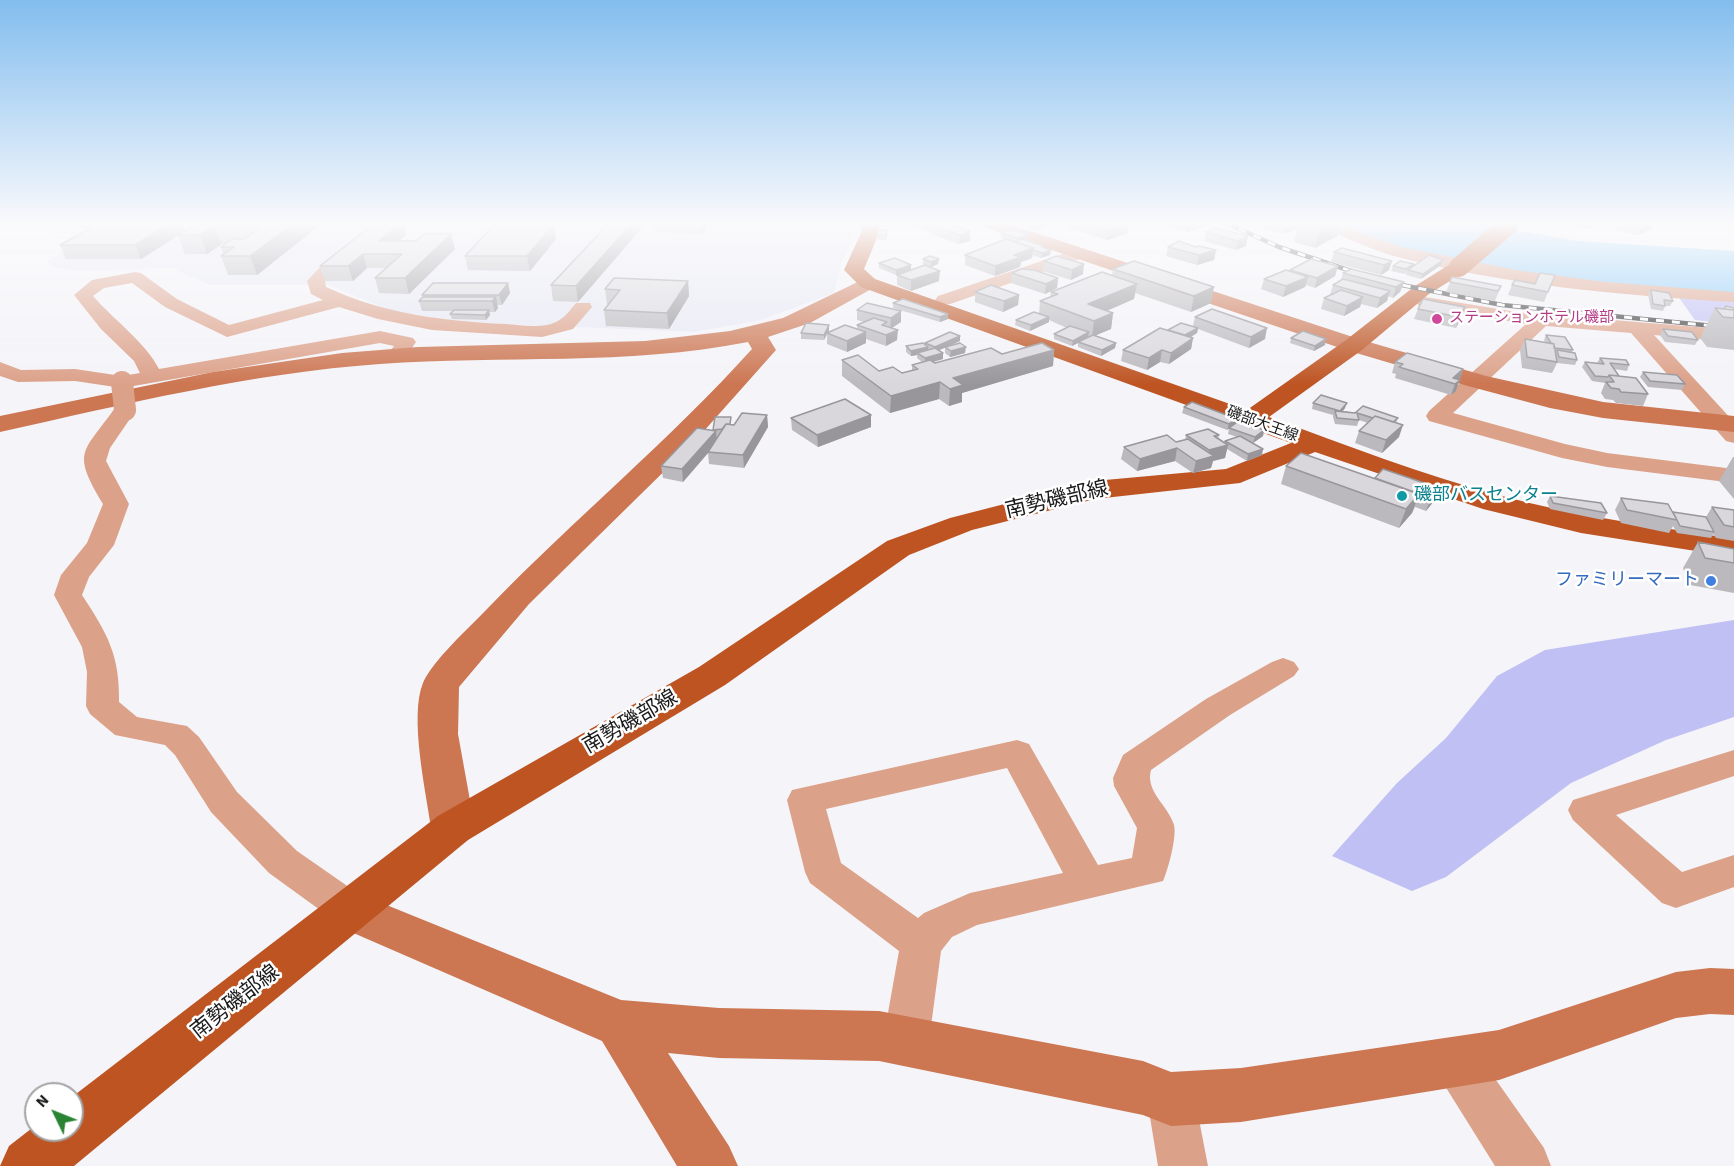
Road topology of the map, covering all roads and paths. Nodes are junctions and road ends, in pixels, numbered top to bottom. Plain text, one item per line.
1 (320, 276) edge
2 (861, 276) edge
3 (1012, 276) edge
4 (1150, 276) edge
5 (1440, 276) edge
6 (1529, 276) edge
7 (868, 283) junction
8 (1734, 297) edge
9 (1411, 299) junction
10 (944, 300) dead end
11 (339, 301) junction
12 (583, 307) dead end
13 (1542, 320) junction
14 (420, 323) junction
15 (1638, 328) junction
16 (755, 334) junction
17 (1734, 336) edge
18 (1354, 345) junction
19 (402, 349) junction
20 (0, 368) edge
21 (152, 376) junction
22 (1477, 381) junction
23 (123, 396) junction
24 (1248, 420) junction
25 (0, 424) edge
26 (1730, 428) edge
27 (1312, 444) junction
28 (1734, 476) edge
29 (1734, 548) edge
30 (1283, 669) dead end
31 (1734, 763) edge
32 (453, 828) junction
33 (1734, 871) edge
34 (1088, 884) junction
35 (352, 911) junction
36 (921, 944) junction
37 (1734, 992) edge
38 (620, 1024) junction
39 (906, 1041) junction
40 (1456, 1062) junction
41 (1171, 1099) junction
42 (29, 1166) edge
43 (709, 1166) edge
44 (1183, 1166) edge
45 (1527, 1166) edge

1 - 11 street
2 - 7 main road
3 - 10 street
4 - 18 street
5 - 9 main road
6 - 8 street
7 - 16 street
7 - 24 main road, 磯部大王線
9 - 13 street
9 - 18 main road
11 - 14 street
11 - 21 street
12 - 14 street
13 - 15 street
13 - 22 street
14 - 19 street
15 - 17 street
15 - 26 street
16 - 19 street
16 - 32 street
18 - 22 street
18 - 24 main road
19 - 21 street
19 - 25 street
20 - 23 street
21 - 23 street
22 - 26 street
22 - 28 street
23 - 35 street
24 - 27 main road, 磯部大王線
27 - 29 main road, 磯部大王線
27 - 32 main road, 南勢磯部線
30 - 34 street
31 - 33 street
32 - 35 main road, 南勢磯部線
34 - 36 street
34 - 36 street
35 - 38 street
35 - 42 main road, 南勢磯部線
36 - 39 street
37 - 40 street
38 - 39 street
38 - 43 street
39 - 41 street
40 - 41 street
40 - 45 street
41 - 44 street

